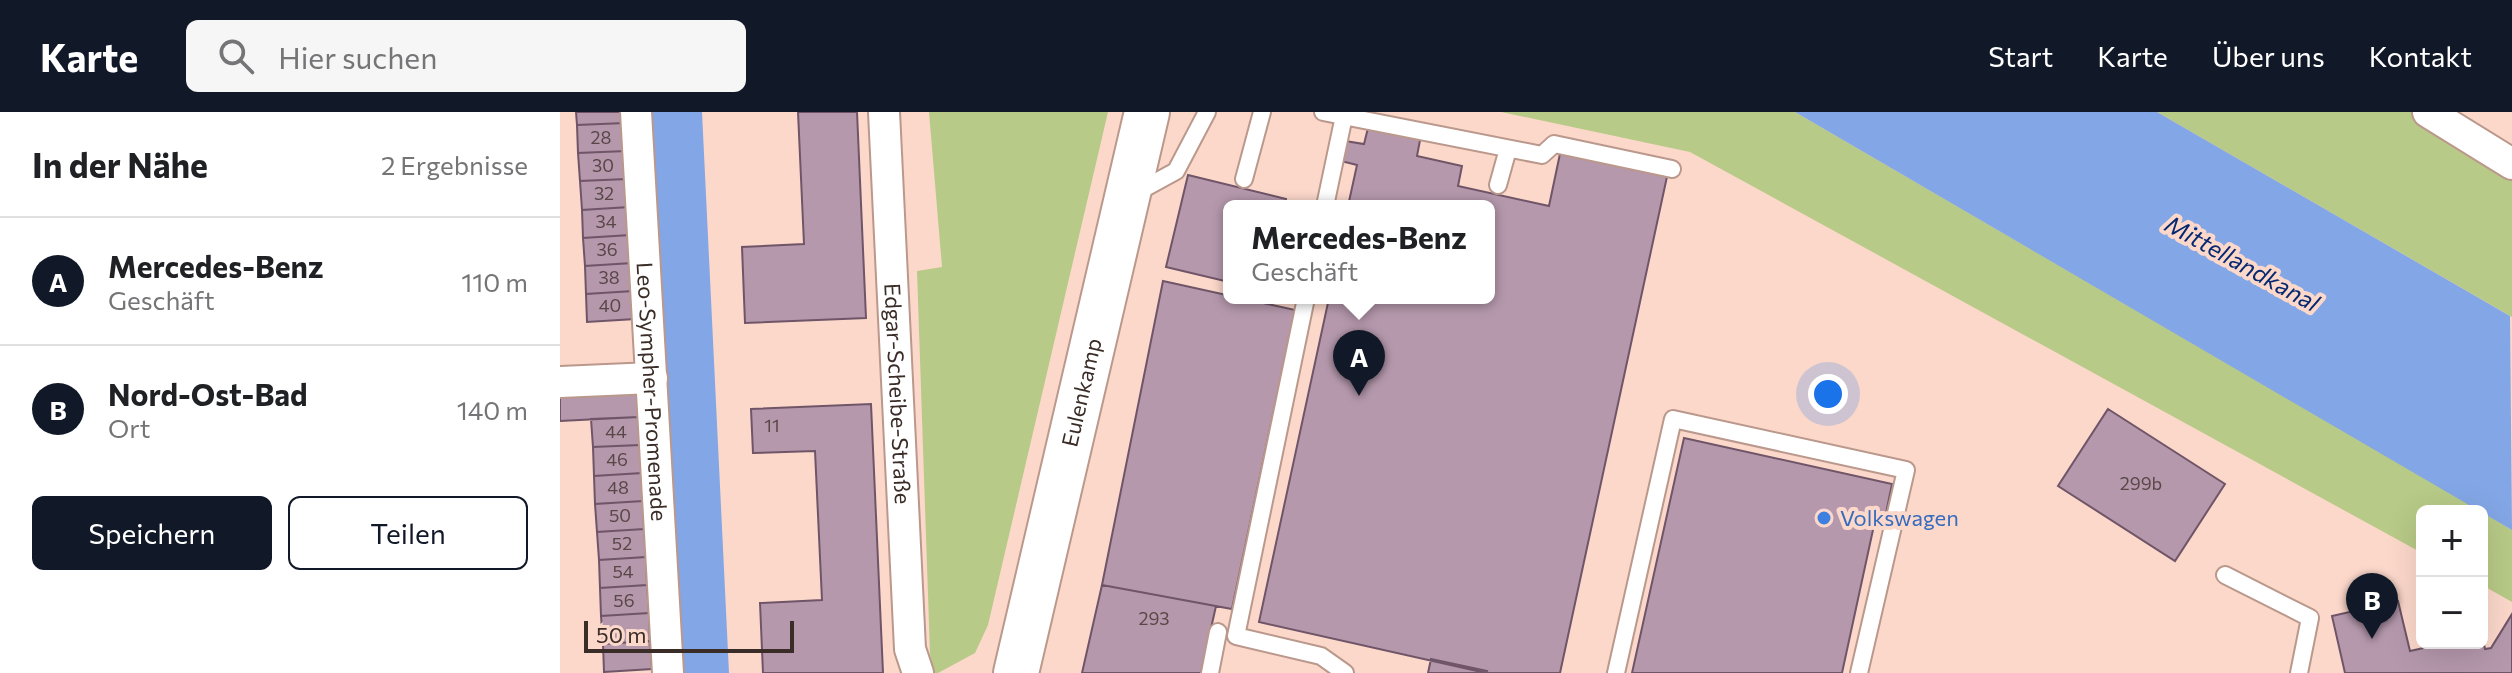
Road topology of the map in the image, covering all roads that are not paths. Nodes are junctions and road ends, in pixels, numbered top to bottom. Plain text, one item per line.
1 (636, 112) edge
2 (884, 112) edge
3 (1147, 112) edge
4 (1207, 112) edge
5 (1262, 112) edge
6 (1323, 112) edge
7 (2428, 112) edge
8 (1344, 116) junction
9 (1508, 149) junction
10 (2512, 164) edge
11 (1672, 169) dead end
12 (1244, 179) dead end
13 (1498, 185) dead end
14 (1125, 198) junction
15 (1326, 200) edge
16 (1305, 304) edge
17 (652, 378) junction
18 (560, 382) edge
19 (2225, 575) dead end
20 (1218, 632) dead end
21 (668, 673) edge
22 (918, 673) edge
23 (1016, 673) edge
24 (1210, 673) edge
25 (1345, 673) edge
26 (1616, 673) edge
27 (1859, 673) edge
28 (2299, 673) edge

1 - 17 street, Leo-Sympher-Promenade
2 - 22 street, Edgar-Scheibe-Straße
3 - 14 street, Eulenkamp
4 - 14 lane
5 - 12 lane
6 - 8 lane
7 - 10 street
8 - 9 lane
8 - 15 lane
9 - 11 lane
9 - 13 lane
14 - 23 street, Eulenkamp
16 - 25 lane
17 - 18 street
17 - 21 street, Leo-Sympher-Promenade
19 - 28 lane
20 - 24 lane
26 - 27 lane

